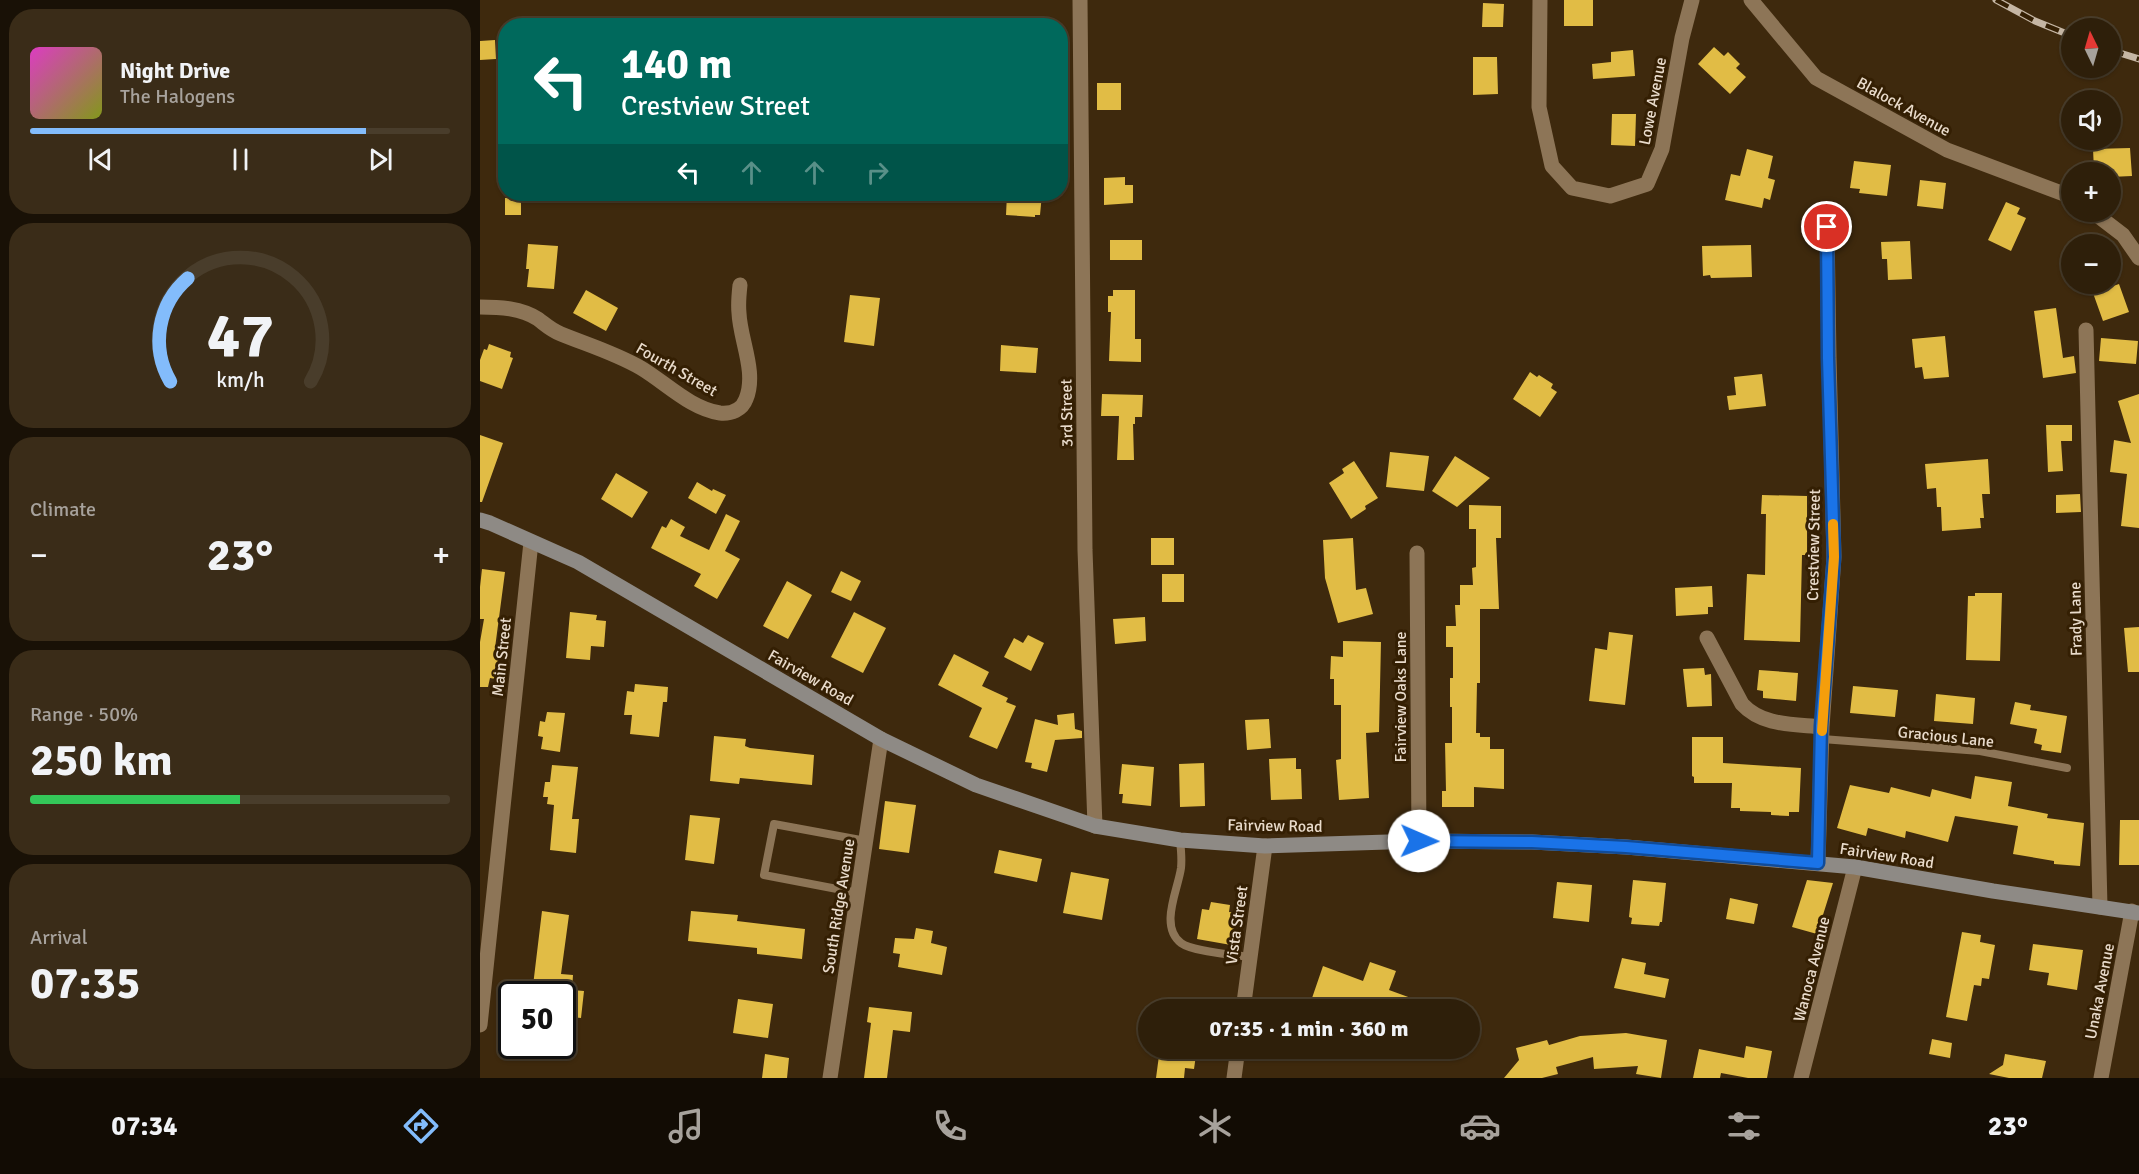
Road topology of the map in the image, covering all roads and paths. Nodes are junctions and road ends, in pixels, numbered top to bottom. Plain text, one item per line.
1 (1080, 0) edge
2 (1540, 0) edge
3 (1692, 0) edge
4 (1751, 0) edge
5 (2061, 193) edge
6 (2106, 222) edge
7 (1827, 227) dead end
8 (2139, 258) edge
9 (740, 285) dead end
10 (480, 307) edge
11 (2086, 330) dead end
12 (480, 520) edge
13 (531, 542) junction
14 (1417, 553) dead end
15 (1707, 638) dead end
16 (1822, 733) junction
17 (881, 739) junction
18 (2067, 768) dead end
19 (1095, 826) junction
20 (1180, 840) junction
21 (866, 841) junction
22 (1419, 841) junction
23 (1265, 846) junction
24 (1818, 863) junction
25 (1855, 867) junction
26 (858, 893) junction
27 (2100, 907) junction
28 (2136, 912) edge
29 (1250, 957) junction
30 (1244, 999) edge
31 (480, 1025) edge
32 (1237, 1059) edge
33 (830, 1078) edge
34 (1234, 1078) edge
35 (1801, 1078) edge
36 (2101, 1078) edge

1 - 19 street, 3rd Street
2 - 3 street, Lowe Avenue
4 - 5 street, Blalock Avenue
6 - 8 street
7 - 16 street, Crestview Street
9 - 10 street, Fourth Street
11 - 27 street, Frady Lane
12 - 13 main road, Fairview Road
13 - 17 main road, Fairview Road
13 - 31 street, Main Street
14 - 22 street, Fairview Oaks Lane
15 - 16 street
16 - 18 lane, Gracious Lane
16 - 24 street, Crestview Street
17 - 19 main road, Fairview Road
17 - 21 street, South Ridge Avenue
19 - 20 main road, Fairview Road
20 - 23 main road, Fairview Road
20 - 29 lane
21 - 26 street, South Ridge Avenue
21 - 26 lane
22 - 23 main road, Fairview Road
22 - 24 main road, Fairview Road
23 - 29 street, Vista Street
24 - 25 main road, Fairview Road
25 - 27 main road, Fairview Road
25 - 35 street, Wanoca Avenue
26 - 33 street, South Ridge Avenue
27 - 28 main road, Fairview Road
28 - 36 street, Unaka Avenue
29 - 30 street, Vista Street
32 - 34 street

